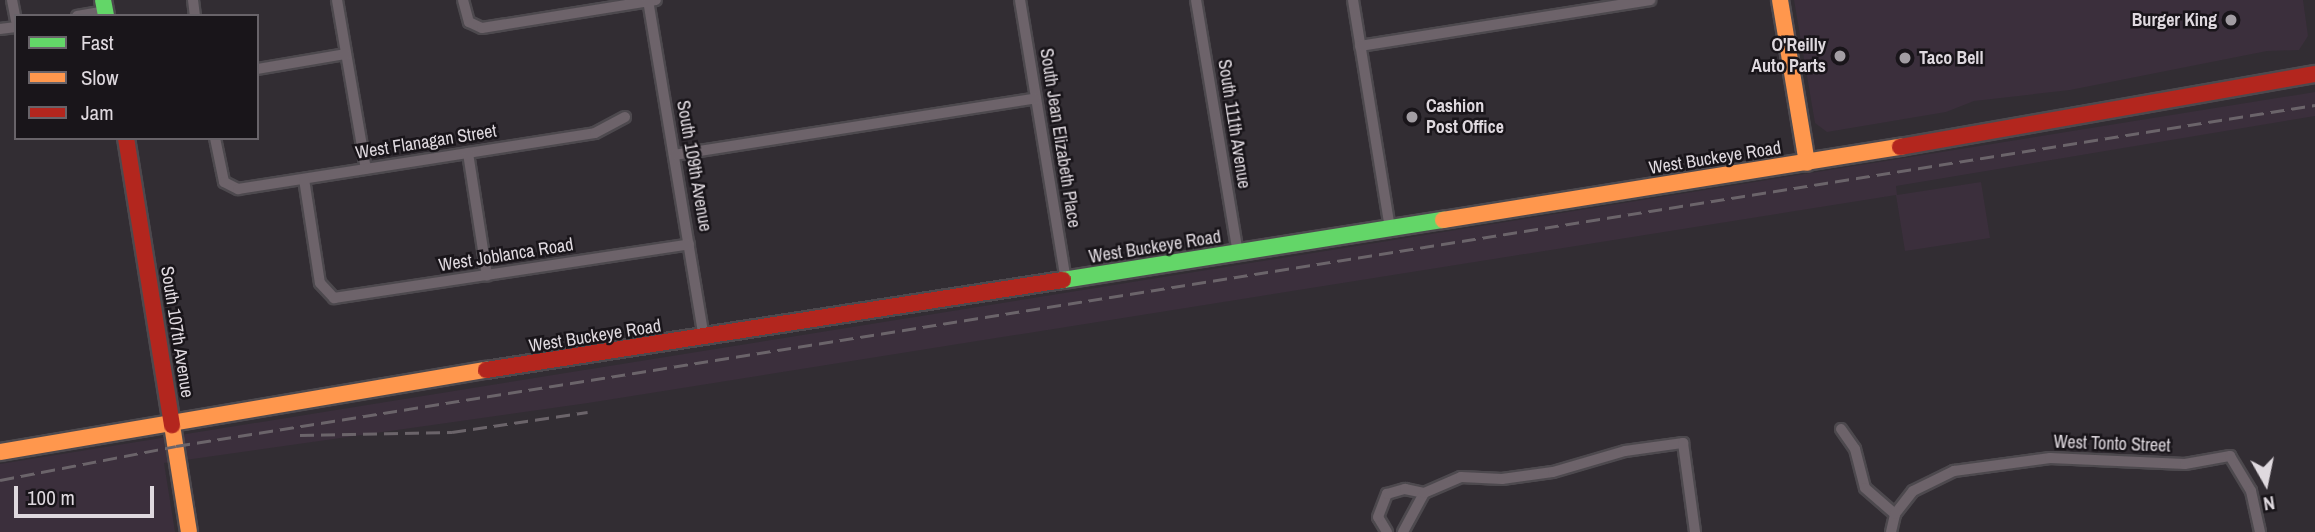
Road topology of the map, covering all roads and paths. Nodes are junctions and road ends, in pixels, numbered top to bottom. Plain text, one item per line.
1 (337, 0) edge
2 (463, 0) edge
3 (651, 0) edge
4 (1020, 0) edge
5 (1196, 0) edge
6 (1353, 0) edge
7 (1650, 0) edge
8 (1780, 0) edge
9 (105, 9) edge
10 (85, 14) edge
11 (1360, 46) junction
12 (346, 54) junction
13 (259, 69) edge
14 (2315, 74) edge
15 (1036, 98) junction
16 (625, 117) dead end
17 (126, 140) edge
18 (216, 140) edge
19 (468, 153) junction
20 (674, 155) junction
21 (1807, 163) junction
22 (366, 169) junction
23 (304, 179) junction
24 (1390, 229) junction
25 (689, 244) junction
26 (1238, 253) junction
27 (487, 276) junction
28 (1066, 281) junction
29 (704, 338) junction
30 (171, 421) junction
31 (1841, 429) dead end
32 (0, 452) edge
33 (1424, 494) junction
34 (1895, 514) junction
35 (190, 532) edge
36 (1387, 532) edge
37 (1403, 532) edge
38 (1695, 532) edge
39 (1891, 532) edge
40 (2260, 532) edge

1 - 12 street
2 - 3 street
3 - 20 street, South 109th Avenue
4 - 15 street, South Jean Elizabeth Place
5 - 26 street, South 111th Avenue
6 - 11 street
7 - 11 street
8 - 21 main road
9 - 10 street
11 - 24 street
12 - 13 street
12 - 22 street
14 - 21 main road, West Buckeye Road
15 - 20 street
15 - 28 street, South Jean Elizabeth Place
16 - 19 street, West Flanagan Street
17 - 30 main road, South 107th Avenue
18 - 23 street, West Flanagan Street
19 - 22 street, West Flanagan Street
19 - 27 street
20 - 25 street, South 109th Avenue
21 - 24 main road, West Buckeye Road
22 - 23 street, West Flanagan Street
23 - 27 street, West Joblanca Road
24 - 26 main road, West Buckeye Road
25 - 27 street, West Joblanca Road
25 - 29 street, South 109th Avenue
26 - 28 main road, West Buckeye Road
28 - 29 main road, West Buckeye Road
29 - 30 main road, West Buckeye Road
30 - 32 main road, West Buckeye Road
30 - 35 main road, South 107th Avenue
31 - 34 street
33 - 36 street
33 - 37 street
33 - 38 street
34 - 39 street
34 - 40 street, West Tonto Street

